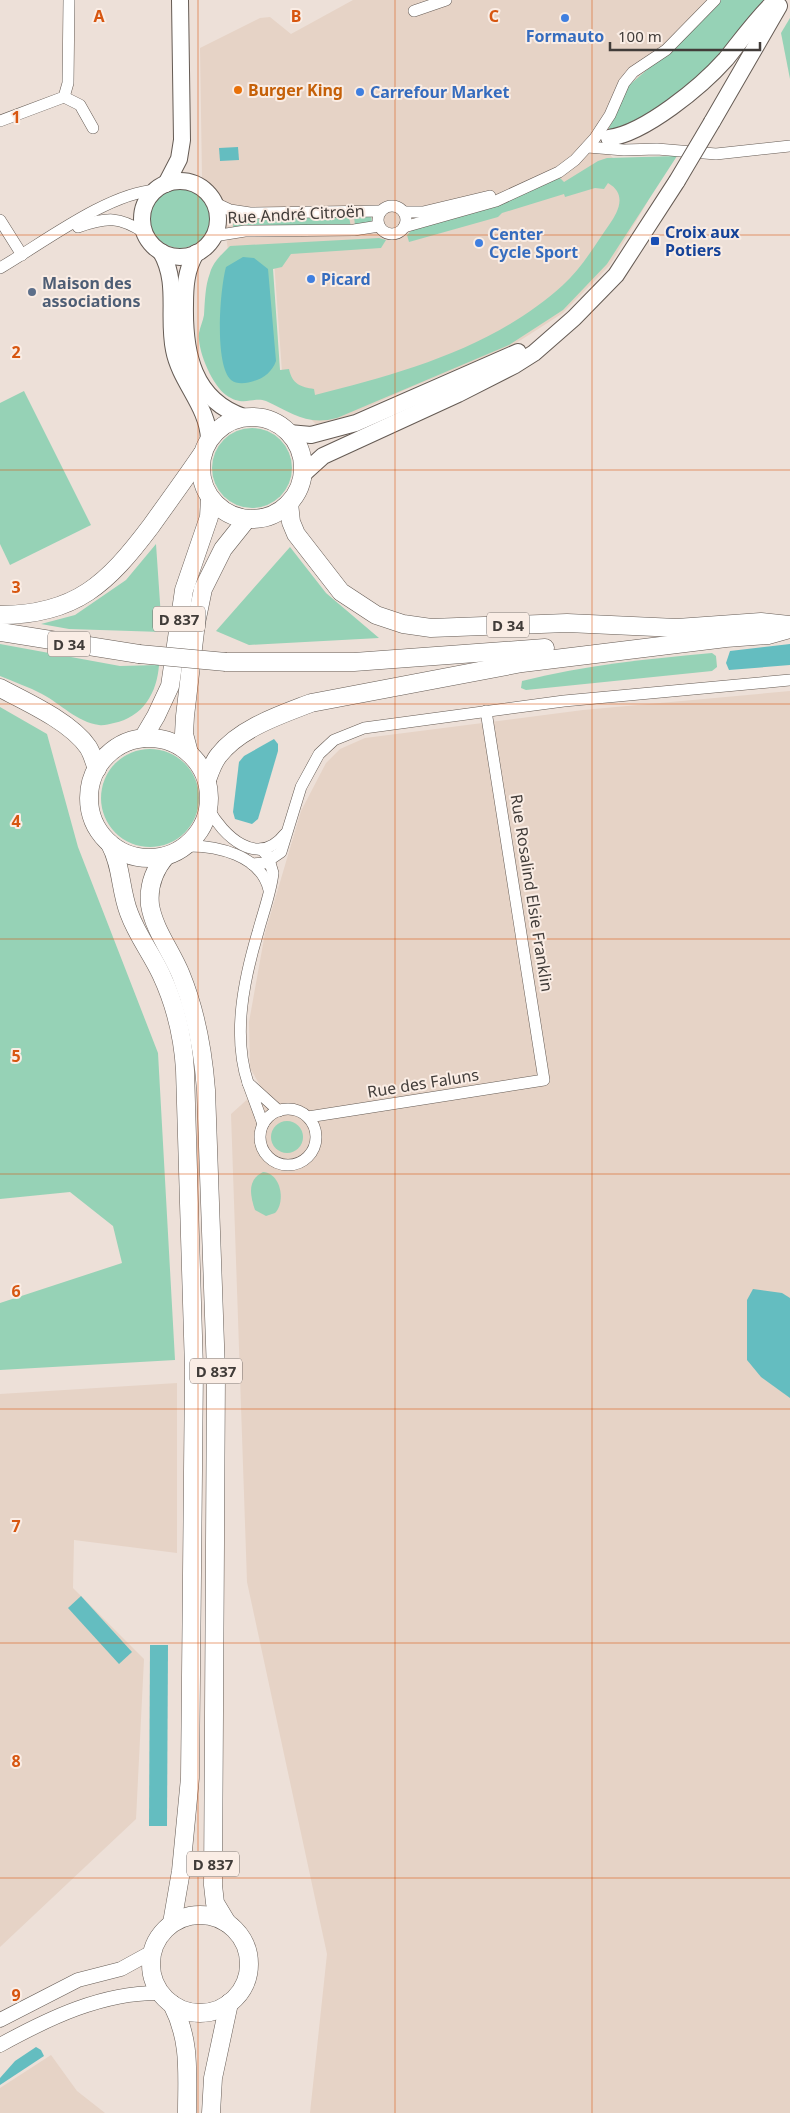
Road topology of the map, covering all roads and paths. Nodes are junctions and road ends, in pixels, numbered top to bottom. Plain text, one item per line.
1 (69, 0) edge
2 (180, 0) edge
3 (446, 0) edge
4 (715, 0) edge
5 (776, 0) edge
6 (783, 0) edge
7 (414, 11) dead end
8 (64, 96) junction
9 (0, 121) edge
10 (93, 128) dead end
11 (182, 140) junction
12 (597, 141) junction
13 (790, 146) edge
14 (624, 150) junction
15 (194, 184) junction
16 (161, 187) junction
17 (524, 188) junction
18 (215, 202) junction
19 (381, 211) junction
20 (404, 212) junction
21 (0, 220) edge
22 (379, 226) junction
23 (404, 227) junction
24 (145, 233) junction
25 (214, 236) junction
26 (46, 241) junction
27 (161, 252) junction
28 (196, 253) junction
29 (22, 255) junction
30 (0, 268) edge
31 (552, 336) junction
32 (244, 418) junction
33 (289, 433) junction
34 (206, 445) junction
35 (302, 475) junction
36 (210, 498) junction
37 (289, 502) junction
38 (247, 519) junction
39 (0, 615) edge
40 (790, 627) edge
41 (0, 632) edge
42 (790, 680) edge
43 (0, 688) edge
44 (486, 711) junction
45 (143, 738) junction
46 (189, 753) junction
47 (96, 769) junction
48 (207, 780) junction
49 (208, 808) junction
50 (288, 830) junction
51 (110, 844) junction
52 (185, 846) junction
53 (261, 849) junction
54 (166, 856) junction
55 (271, 861) junction
56 (252, 864) junction
57 (269, 891) junction
58 (544, 1080) joint
59 (248, 1083) junction
60 (279, 1111) junction
61 (308, 1117) junction
62 (263, 1124) junction
63 (172, 1923) junction
64 (227, 1923) junction
65 (152, 1952) junction
66 (166, 1999) junction
67 (229, 2003) junction
68 (0, 2020) edge
69 (0, 2045) edge
70 (187, 2113) edge
71 (211, 2113) edge

1 - 8 street
2 - 11 main road
3 - 7 street
4 - 12 street
5 - 12 main road
6 - 31 main road, bridge
8 - 9 street
8 - 10 street
11 - 15 main road
11 - 16 main road
12 - 14 street
12 - 14 street
12 - 17 street
13 - 14 street
15 - 16 main road
15 - 18 main road
16 - 24 main road
16 - 26 street
17 - 20 street
17 - 23 street
18 - 19 street, Rue André Citroën
18 - 25 main road
19 - 20 street
19 - 22 street
20 - 23 street
21 - 29 street
22 - 23 street
22 - 25 street, Rue André Citroën
24 - 26 street
24 - 27 main road
25 - 28 main road
26 - 29 street
27 - 28 main road
27 - 34 main road
28 - 32 main road
29 - 30 street
31 - 33 main road
31 - 35 main road
32 - 33 main road
32 - 34 main road
33 - 35 main road
34 - 36 main road
34 - 39 main road
35 - 37 main road
36 - 38 main road
36 - 45 main road, D 837
37 - 38 main road
37 - 40 main road, D 34
38 - 46 main road, D 837
40 - 41 main road, D 34, bridge
40 - 48 main road
42 - 44 street
43 - 47 main road
44 - 50 street
44 - 58 street, Rue Rosalind Elsie Franklin
45 - 46 main road
45 - 47 main road
46 - 48 main road
47 - 51 main road
48 - 49 main road
49 - 52 main road
49 - 53 street
50 - 53 street
50 - 55 street
51 - 54 main road
51 - 63 main road, D 837
52 - 54 main road
52 - 56 street
53 - 55 street
54 - 64 main road, D 837
55 - 56 street
55 - 57 street
56 - 57 street
57 - 59 street
58 - 61 street, Rue des Faluns
59 - 60 street
59 - 62 street
60 - 61 street
60 - 62 street
61 - 62 street
63 - 64 main road
63 - 65 main road
64 - 67 main road
65 - 66 main road
65 - 68 street
66 - 67 main road
66 - 69 street
66 - 70 main road
67 - 71 main road

